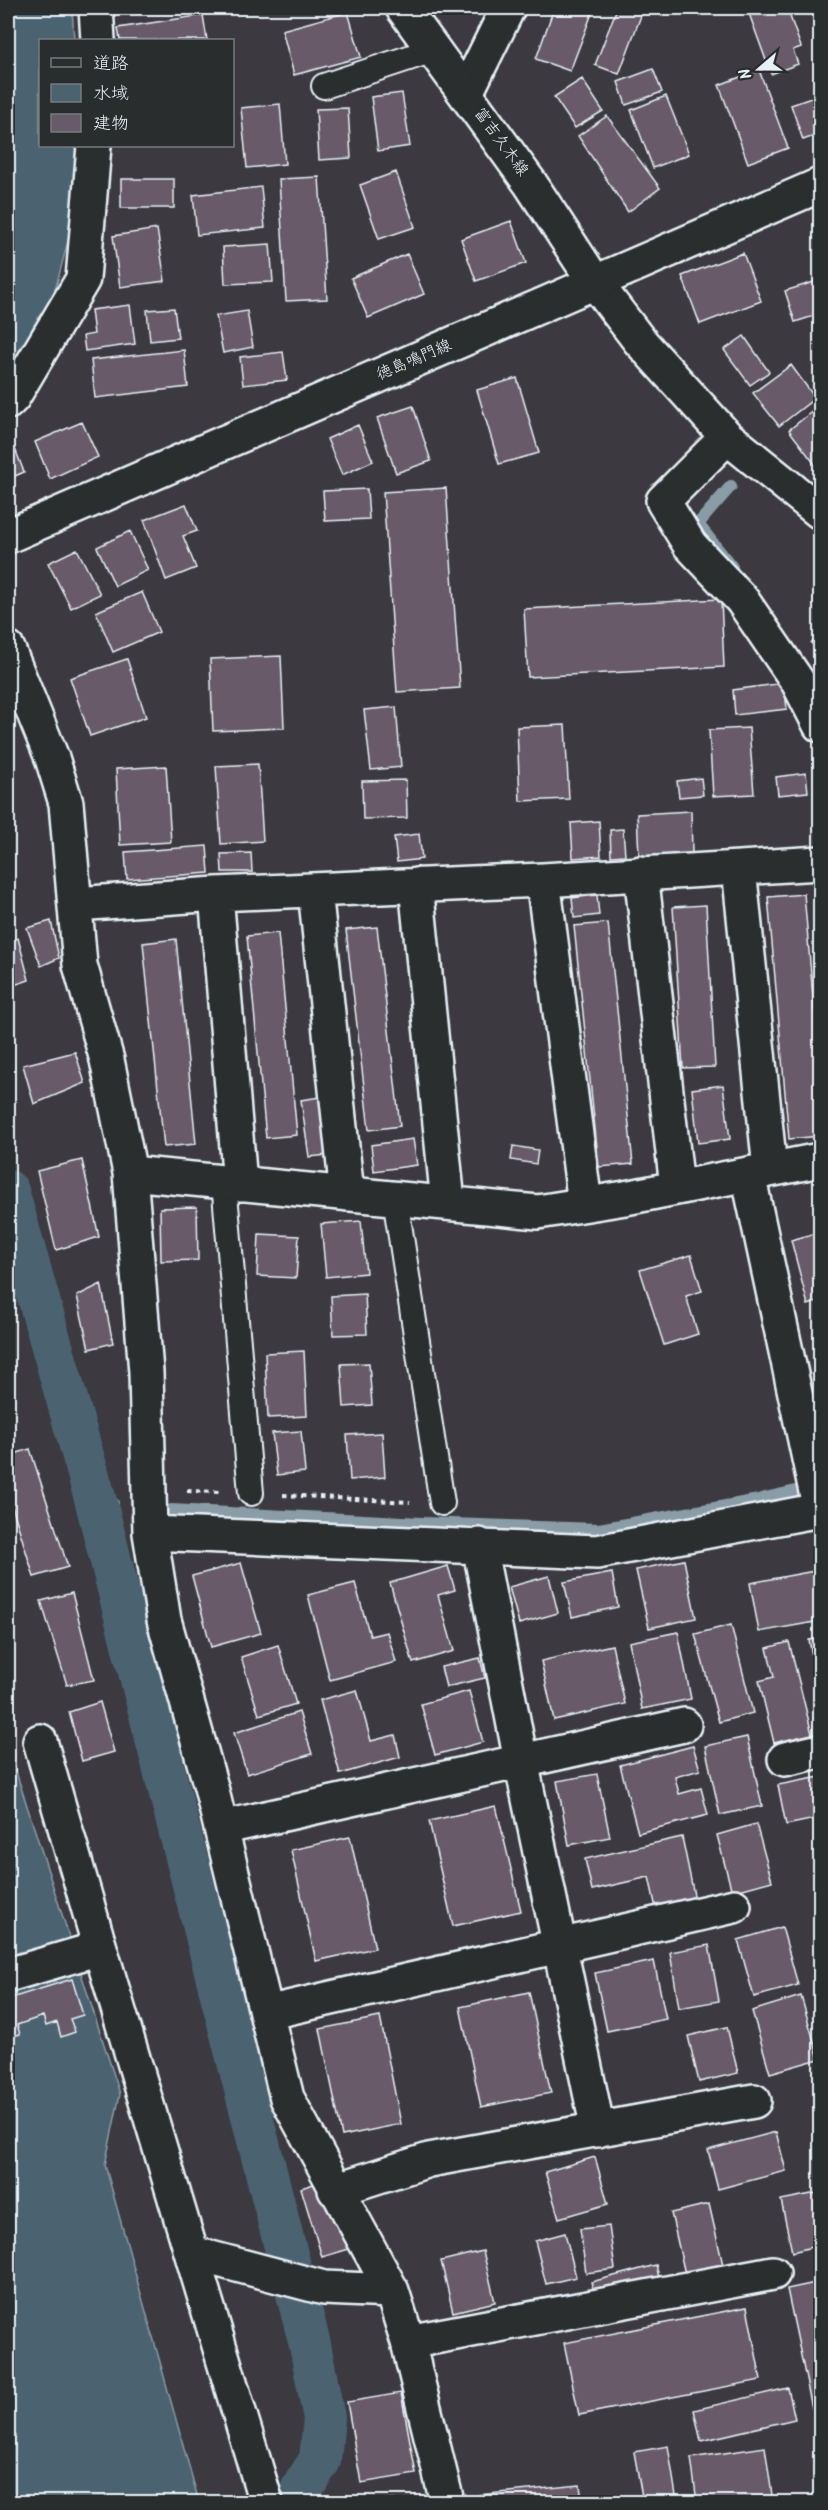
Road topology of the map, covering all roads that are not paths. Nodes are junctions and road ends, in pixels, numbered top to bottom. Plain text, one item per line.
1 (96, 8) edge
2 (403, 8) edge
3 (508, 8) edge
4 (98, 39) edge
5 (434, 50) junction
6 (324, 86) dead end
7 (466, 93) junction
8 (94, 147) edge
9 (820, 185) edge
10 (594, 281) junction
11 (8, 402) edge
12 (727, 437) junction
13 (820, 512) edge
14 (8, 536) edge
15 (8, 649) edge
16 (820, 725) edge
17 (820, 863) edge
18 (739, 868) junction
19 (641, 873) junction
20 (543, 880) junction
21 (416, 885) junction
22 (315, 890) junction
23 (216, 894) junction
24 (76, 904) junction
25 (820, 1160) edge
26 (759, 1172) junction
27 (130, 1173) junction
28 (232, 1183) junction
29 (677, 1187) junction
30 (347, 1194) junction
31 (395, 1198) junction
32 (448, 1203) junction
33 (585, 1204) junction
34 (251, 1493) road end
35 (442, 1503) road end
36 (820, 1510) edge
37 (150, 1533) junction
38 (479, 1545) junction
39 (684, 1725) dead end
40 (40, 1741) dead end
41 (820, 1751) edge
42 (785, 1759) dead end
43 (521, 1761) junction
44 (221, 1828) junction
45 (734, 1906) dead end
46 (561, 1946) junction
47 (90, 1951) junction
48 (8, 1975) edge
49 (266, 2013) junction
50 (754, 2101) dead end
51 (598, 2130) junction
52 (335, 2190) junction
53 (192, 2253) junction
54 (773, 2273) dead end
55 (392, 2291) junction
56 (408, 2342) junction
57 (266, 2502) edge
58 (447, 2502) edge

1 - 4 street
2 - 5 street, 富吉久木線
3 - 7 street
5 - 6 lane
5 - 7 street, 富吉久木線
7 - 10 street, 富吉久木線
8 - 11 street
9 - 10 street, 徳島鳴門線
10 - 12 street, 富吉久木線
10 - 14 street, 徳島鳴門線
12 - 13 street, 富吉久木線
12 - 16 street
15 - 24 street
17 - 18 street
18 - 19 street
18 - 26 street
19 - 20 street
19 - 29 street
20 - 21 street
20 - 33 street
21 - 22 street
21 - 32 street
22 - 23 street
22 - 30 street
23 - 24 street
23 - 28 street
24 - 27 street
25 - 26 street
26 - 29 street
26 - 36 street
27 - 28 street
27 - 37 street
28 - 30 street
28 - 34 lane
29 - 33 street
30 - 31 street
31 - 32 street
31 - 35 lane
32 - 33 street
36 - 38 street
37 - 38 street
37 - 44 street
38 - 43 street
39 - 43 street
40 - 47 street
41 - 42 street
43 - 44 street
43 - 46 street
44 - 49 street
45 - 46 street
46 - 49 street
46 - 51 street
47 - 48 street
47 - 53 street
49 - 52 street
50 - 51 street
51 - 52 street
52 - 55 street
53 - 55 street
53 - 57 street
54 - 56 street
55 - 56 street
56 - 58 street

